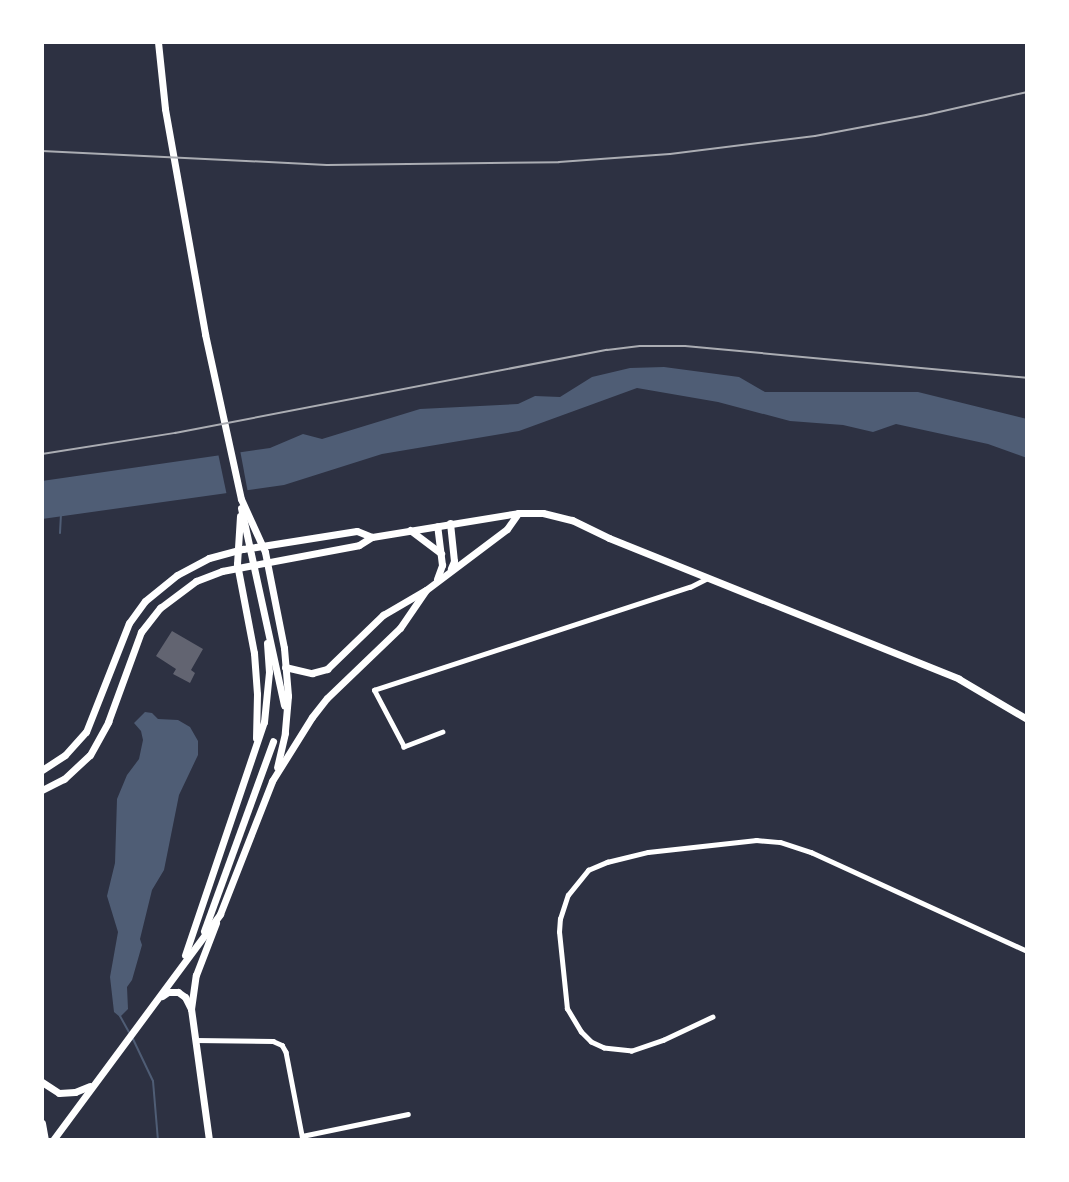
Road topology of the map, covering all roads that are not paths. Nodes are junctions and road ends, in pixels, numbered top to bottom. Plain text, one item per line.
1 (158, 42) edge
2 (241, 499) junction
3 (519, 513) junction
4 (450, 523) junction
5 (437, 526) junction
6 (410, 530) junction
7 (372, 537) junction
8 (441, 553) junction
9 (450, 570) junction
10 (708, 578) junction
11 (437, 580) junction
12 (426, 590) junction
13 (267, 634) junction
14 (269, 651) dead end
15 (275, 660) junction
16 (288, 669) junction
17 (1027, 718) edge
18 (286, 721) junction
19 (443, 732) dead end
20 (258, 736) junction
21 (273, 741) dead end
22 (42, 770) edge
23 (272, 781) junction
24 (42, 790) edge
25 (220, 914) junction
26 (201, 937) junction
27 (1027, 951) edge
28 (183, 960) junction
29 (159, 998) junction
30 (191, 1009) junction
31 (713, 1017) dead end
32 (195, 1040) junction
33 (42, 1082) edge
34 (92, 1085) junction
35 (408, 1114) dead end
36 (42, 1123) edge
37 (302, 1138) edge
38 (45, 1140) edge
39 (53, 1140) edge
40 (209, 1140) edge

1 - 2 main road
1 - 13 main road
2 - 14 main road
2 - 16 main road
2 - 20 main road
3 - 4 main road
3 - 9 main road
3 - 10 main road
4 - 5 main road
4 - 9 main road
5 - 6 main road
5 - 8 main road
6 - 7 main road
6 - 8 main road
7 - 22 main road
7 - 24 main road
8 - 11 main road
9 - 11 main road
10 - 17 main road
10 - 19 street
11 - 12 main road
12 - 16 main road
12 - 23 main road
13 - 15 main road
13 - 20 main road
15 - 16 main road
15 - 18 main road
16 - 18 main road
18 - 23 main road
20 - 28 main road
21 - 26 main road
23 - 25 main road
25 - 26 main road
25 - 30 main road
26 - 28 main road
27 - 31 street
28 - 29 main road
29 - 30 main road
29 - 34 main road
30 - 32 main road
32 - 37 street
32 - 40 main road
33 - 34 main road
34 - 39 main road
35 - 37 street
36 - 38 main road

